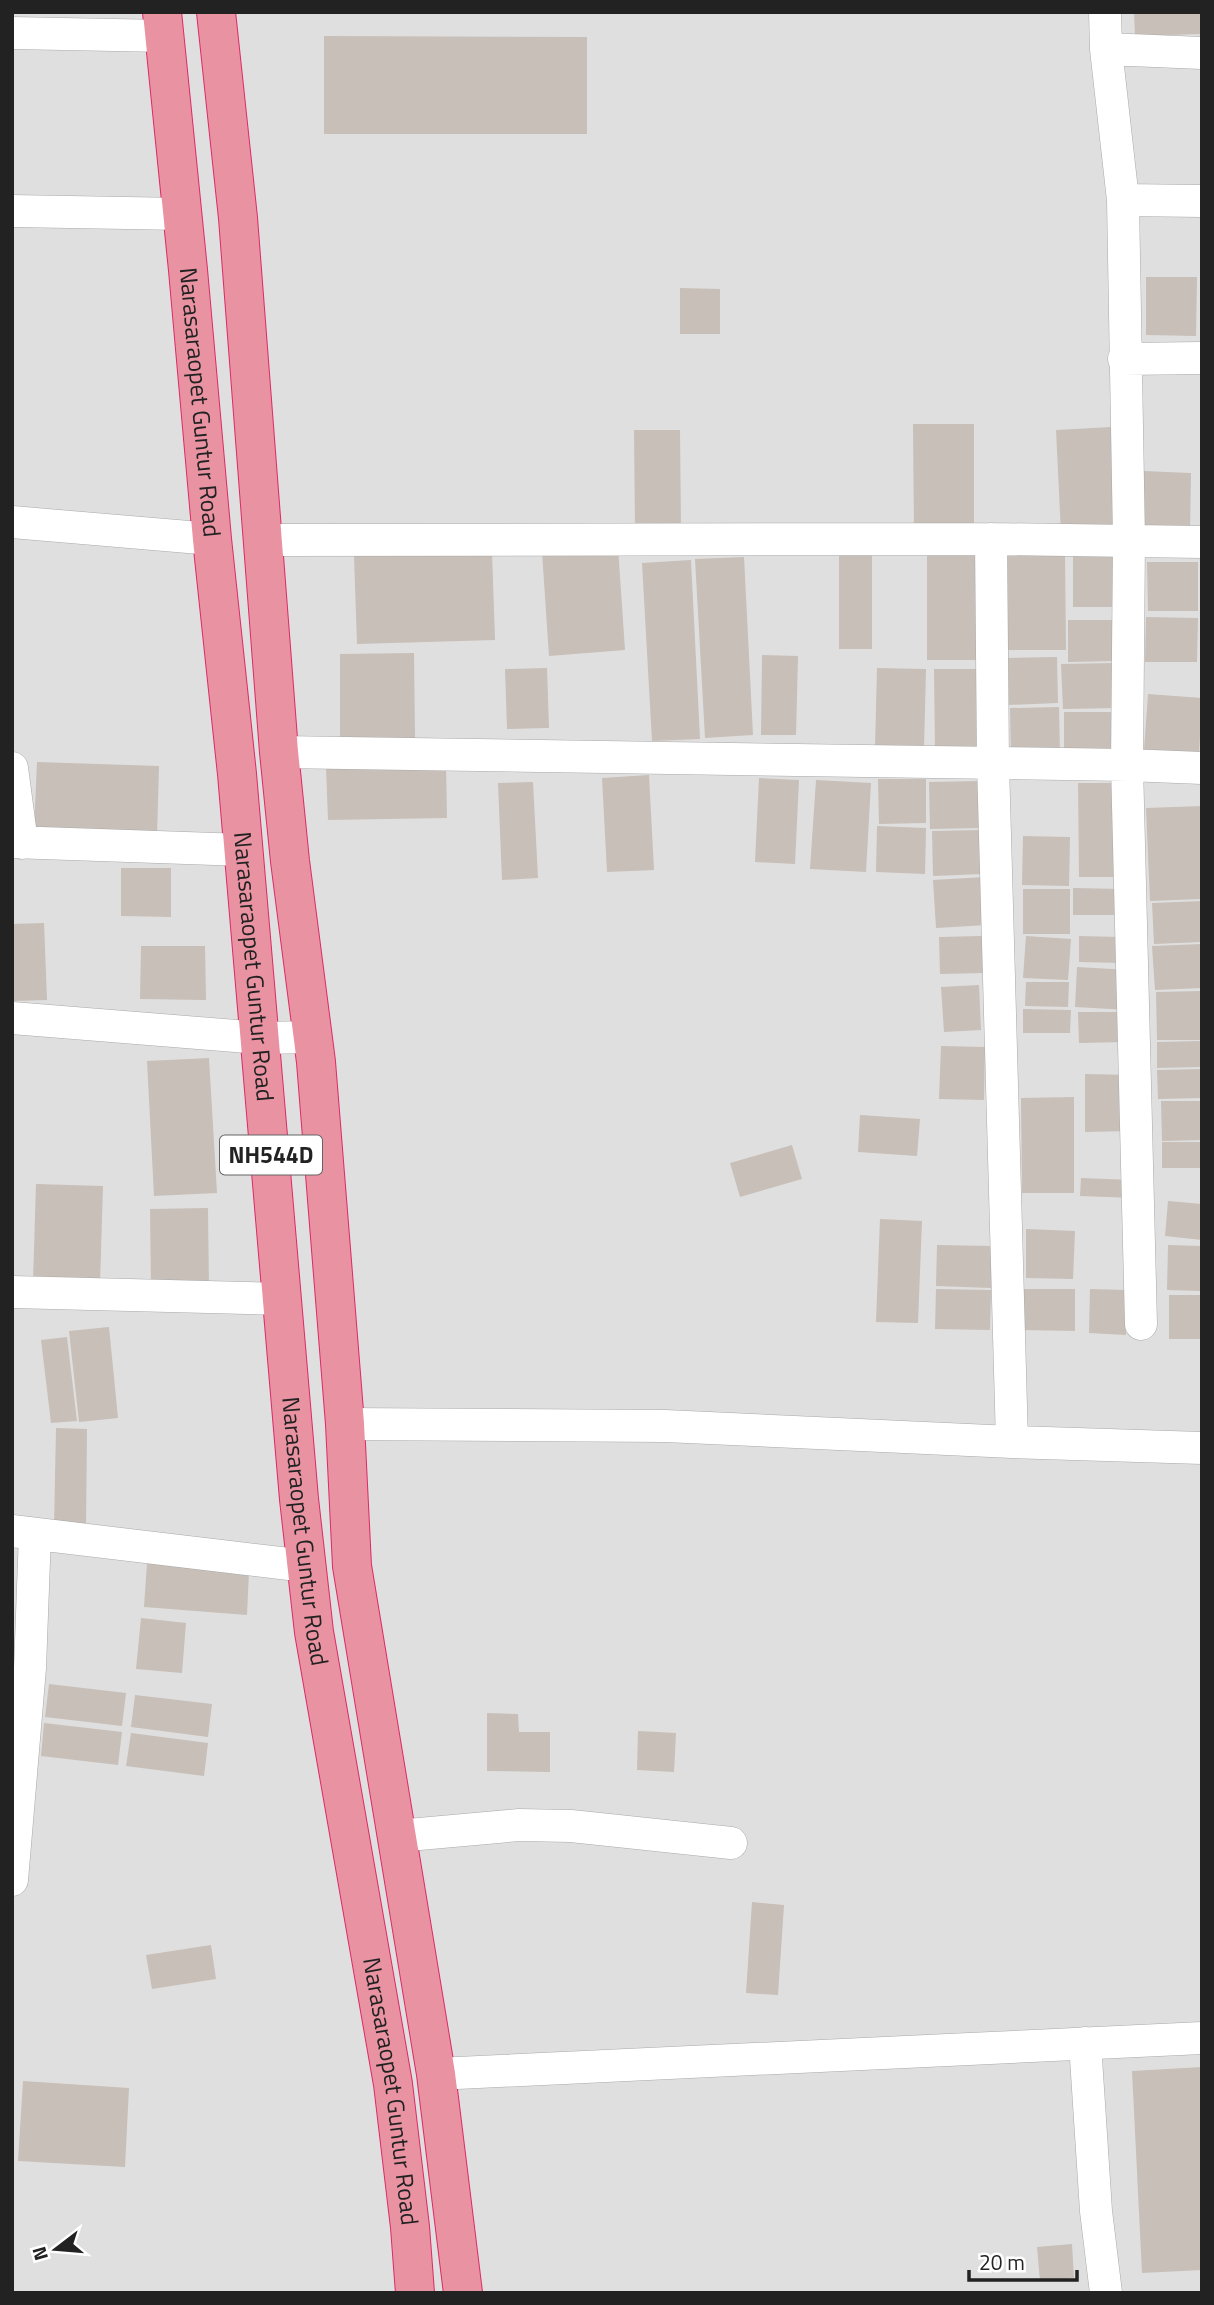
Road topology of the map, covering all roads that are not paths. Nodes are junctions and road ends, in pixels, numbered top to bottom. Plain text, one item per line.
1 (216, 12) edge
2 (1105, 12) edge
3 (163, 24) edge
4 (12, 33) edge
5 (1107, 49) junction
6 (1202, 53) edge
7 (1123, 200) junction
8 (1202, 201) edge
9 (12, 211) edge
10 (183, 214) junction
11 (1202, 358) edge
12 (1124, 359) junction
13 (12, 522) edge
14 (212, 539) junction
15 (991, 539) junction
16 (263, 540) junction
17 (1129, 540) junction
18 (1202, 542) edge
19 (279, 751) junction
20 (993, 764) junction
21 (1127, 765) junction
22 (12, 768) edge
23 (1202, 768) edge
24 (17, 842) edge
25 (244, 850) junction
26 (12, 1018) edge
27 (313, 1037) junction
28 (261, 1038) junction
29 (12, 1292) edge
30 (283, 1299) junction
31 (1141, 1324) dead end
32 (345, 1424) junction
33 (1013, 1442) junction
34 (1202, 1448) edge
35 (24, 1532) edge
36 (306, 1566) junction
37 (397, 1836) junction
38 (732, 1843) dead end
39 (12, 1880) edge
40 (1202, 2038) edge
41 (1085, 2043) junction
42 (436, 2074) junction
43 (415, 2293) edge
44 (463, 2293) edge
45 (1106, 2293) edge

1 - 16 highway, Narasaraopet Guntur Road / NH544D
2 - 5 street
3 - 4 street
3 - 10 highway, Narasaraopet Guntur Road / NH544D
5 - 6 street
5 - 7 street
7 - 8 street
7 - 12 street
9 - 10 street
10 - 14 highway, Narasaraopet Guntur Road / NH544D
11 - 12 street
12 - 17 street
13 - 14 street
14 - 25 highway, Narasaraopet Guntur Road / NH544D
15 - 16 street
15 - 17 street
15 - 20 street
16 - 19 highway, Narasaraopet Guntur Road / NH544D
17 - 18 street
17 - 21 street
19 - 20 street
19 - 27 highway, Narasaraopet Guntur Road / NH544D
20 - 21 street
20 - 33 street
21 - 23 street
21 - 31 street
22 - 24 street
24 - 25 street
25 - 28 highway, Narasaraopet Guntur Road / NH544D
26 - 28 street
27 - 28 street
27 - 32 highway, Narasaraopet Guntur Road / NH544D
28 - 30 highway, Narasaraopet Guntur Road / NH544D
29 - 30 street
30 - 36 highway, Narasaraopet Guntur Road / NH544D
32 - 33 street
32 - 37 highway, Narasaraopet Guntur Road / NH544D
33 - 34 street
35 - 36 street
35 - 39 street
36 - 43 highway, Narasaraopet Guntur Road / NH544D
37 - 38 street
37 - 42 highway, Narasaraopet Guntur Road / NH544D
40 - 41 street
41 - 42 street
41 - 45 street
42 - 44 highway, Narasaraopet Guntur Road / NH544D

